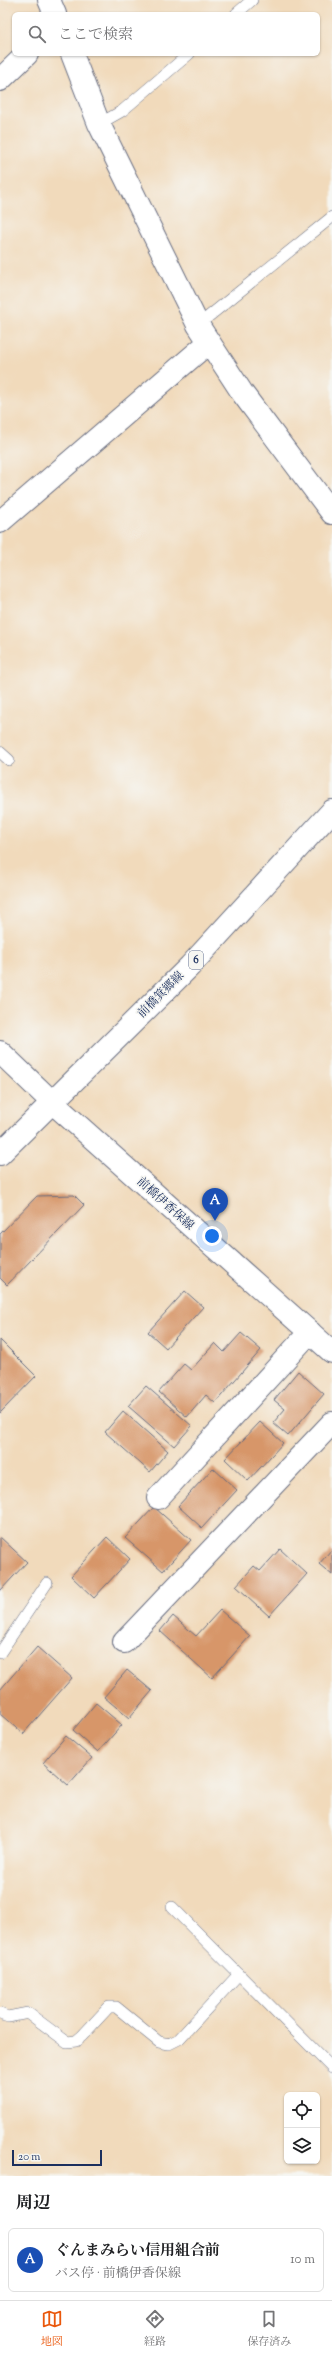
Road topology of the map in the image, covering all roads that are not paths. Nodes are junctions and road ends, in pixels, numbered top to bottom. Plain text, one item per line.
1 (49, 0) edge
2 (252, 0) edge
3 (54, 12) edge
4 (238, 12) edge
5 (25, 56) edge
6 (73, 56) edge
7 (187, 56) edge
8 (0, 80) edge
9 (99, 124) junction
10 (332, 216) edge
11 (203, 334) junction
12 (332, 513) edge
13 (0, 522) edge
14 (0, 752) edge
15 (9, 760) dead end
16 (332, 811) edge
17 (0, 1052) edge
18 (53, 1103) junction
19 (0, 1154) edge
20 (310, 1332) junction
21 (332, 1352) edge
22 (332, 1423) edge
23 (158, 1498) dead end
24 (47, 1583) dead end
25 (124, 1642) dead end
26 (0, 1653) edge
27 (172, 1908) dead end
28 (239, 1974) junction
29 (0, 2014) edge
30 (332, 2068) edge

1 - 3 street
2 - 4 lane
5 - 8 street
6 - 9 street
7 - 9 lane
9 - 11 street
10 - 11 lane
11 - 12 street
11 - 13 street
14 - 15 lane
16 - 18 street, 前橋箕郷線 / 6
17 - 18 street, 前橋伊香保線
18 - 19 street, 前橋箕郷線 / 6
18 - 20 street, 前橋伊香保線
20 - 21 street, 前橋伊香保線
20 - 23 street
22 - 25 street
24 - 26 lane
27 - 28 lane
28 - 29 lane
28 - 30 lane

